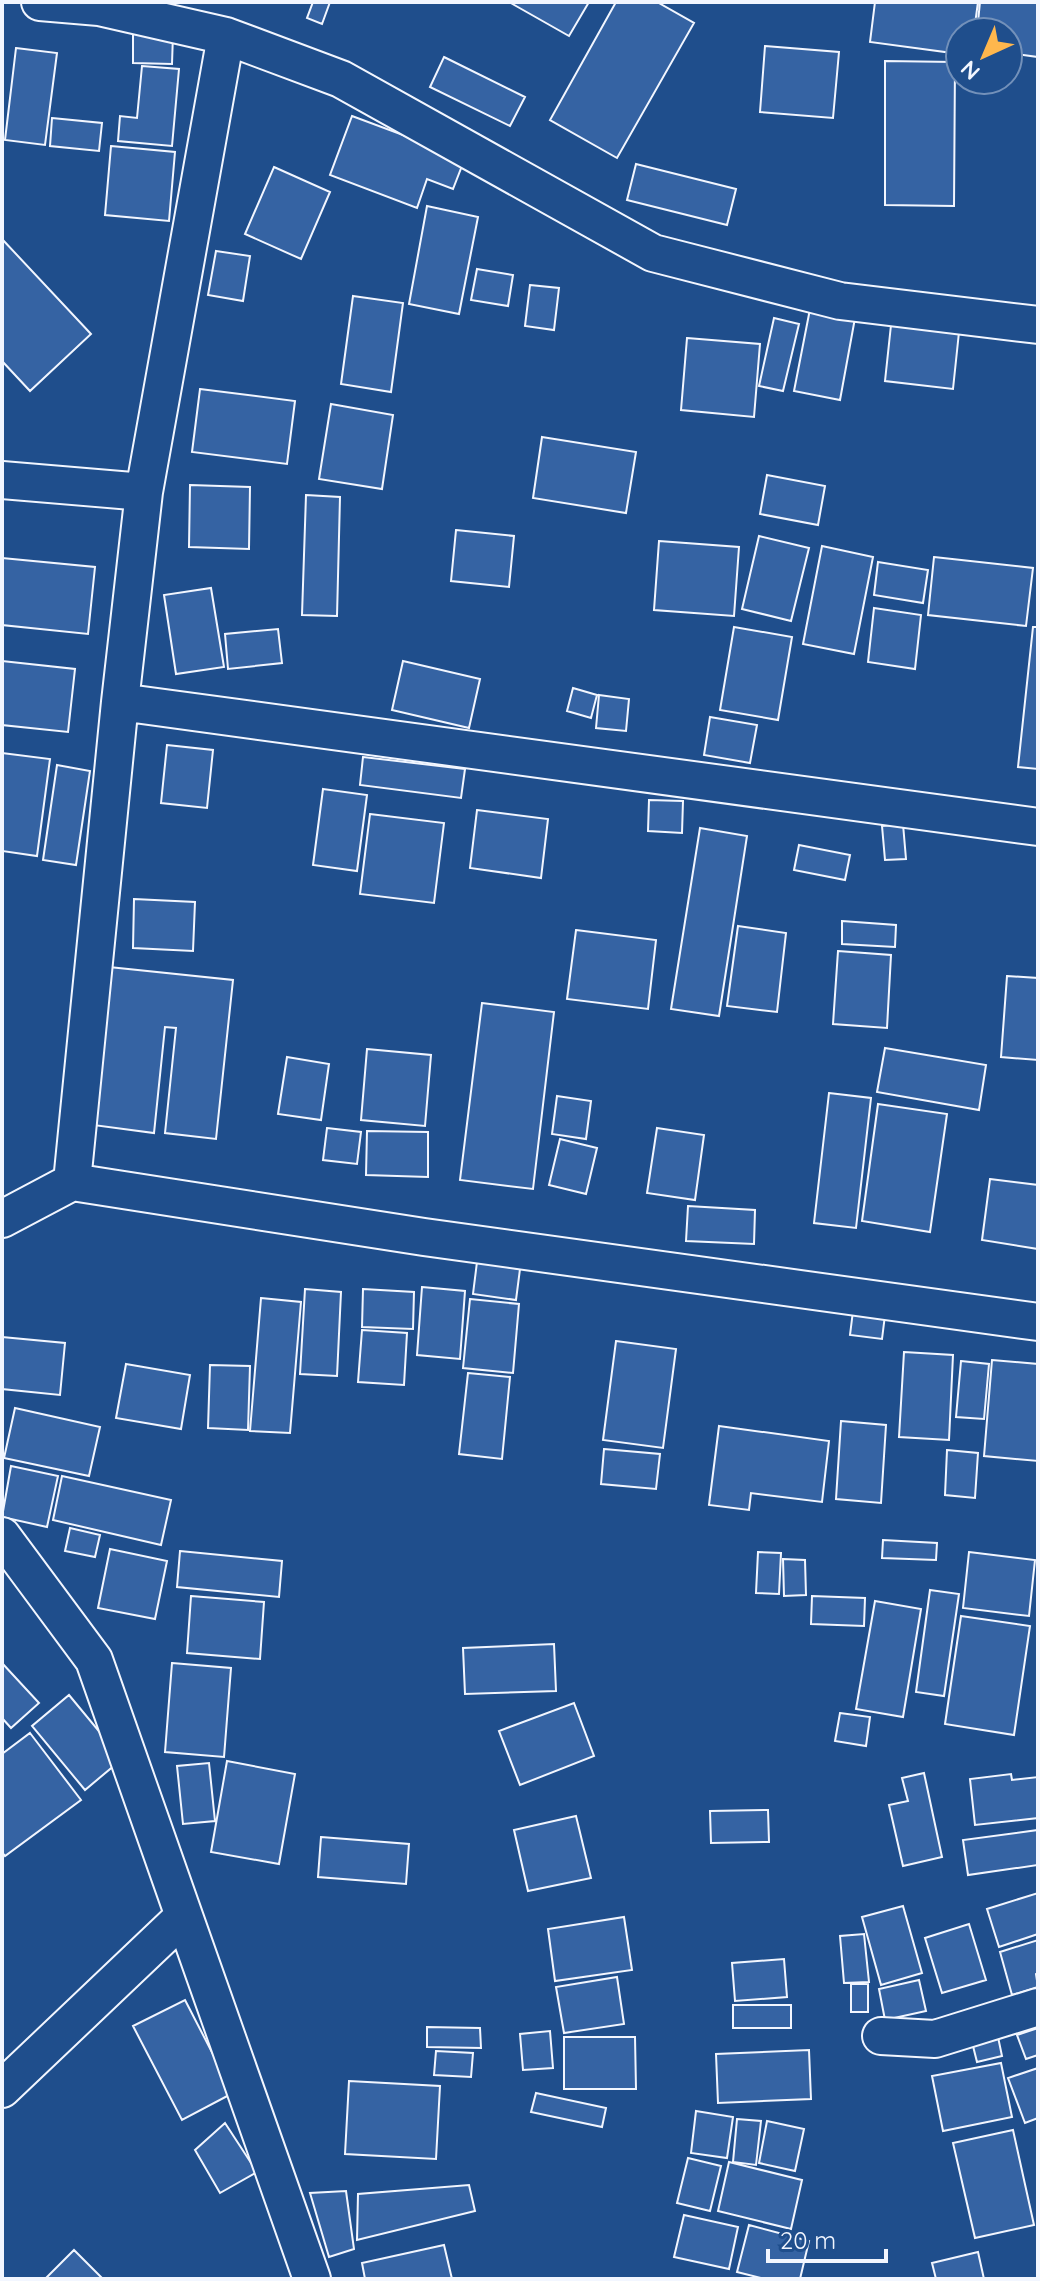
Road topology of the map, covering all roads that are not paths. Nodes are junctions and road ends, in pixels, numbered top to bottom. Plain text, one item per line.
1 (40, 2) edge
2 (226, 36) junction
3 (1038, 325) edge
4 (2, 480) edge
5 (144, 492) junction
6 (120, 702) junction
7 (1038, 827) edge
8 (72, 1182) junction
9 (2, 1219) edge
10 (1038, 1322) edge
11 (2, 1536) edge
12 (184, 1916) junction
13 (1038, 2007) edge
14 (881, 2036) dead end
15 (2, 2089) edge
16 (312, 2279) edge

1 - 2 street
2 - 3 street
2 - 5 street
4 - 5 street
5 - 6 street
6 - 7 street
6 - 8 street
8 - 9 street
8 - 10 street
11 - 12 street
12 - 15 street
12 - 16 street
13 - 14 street

